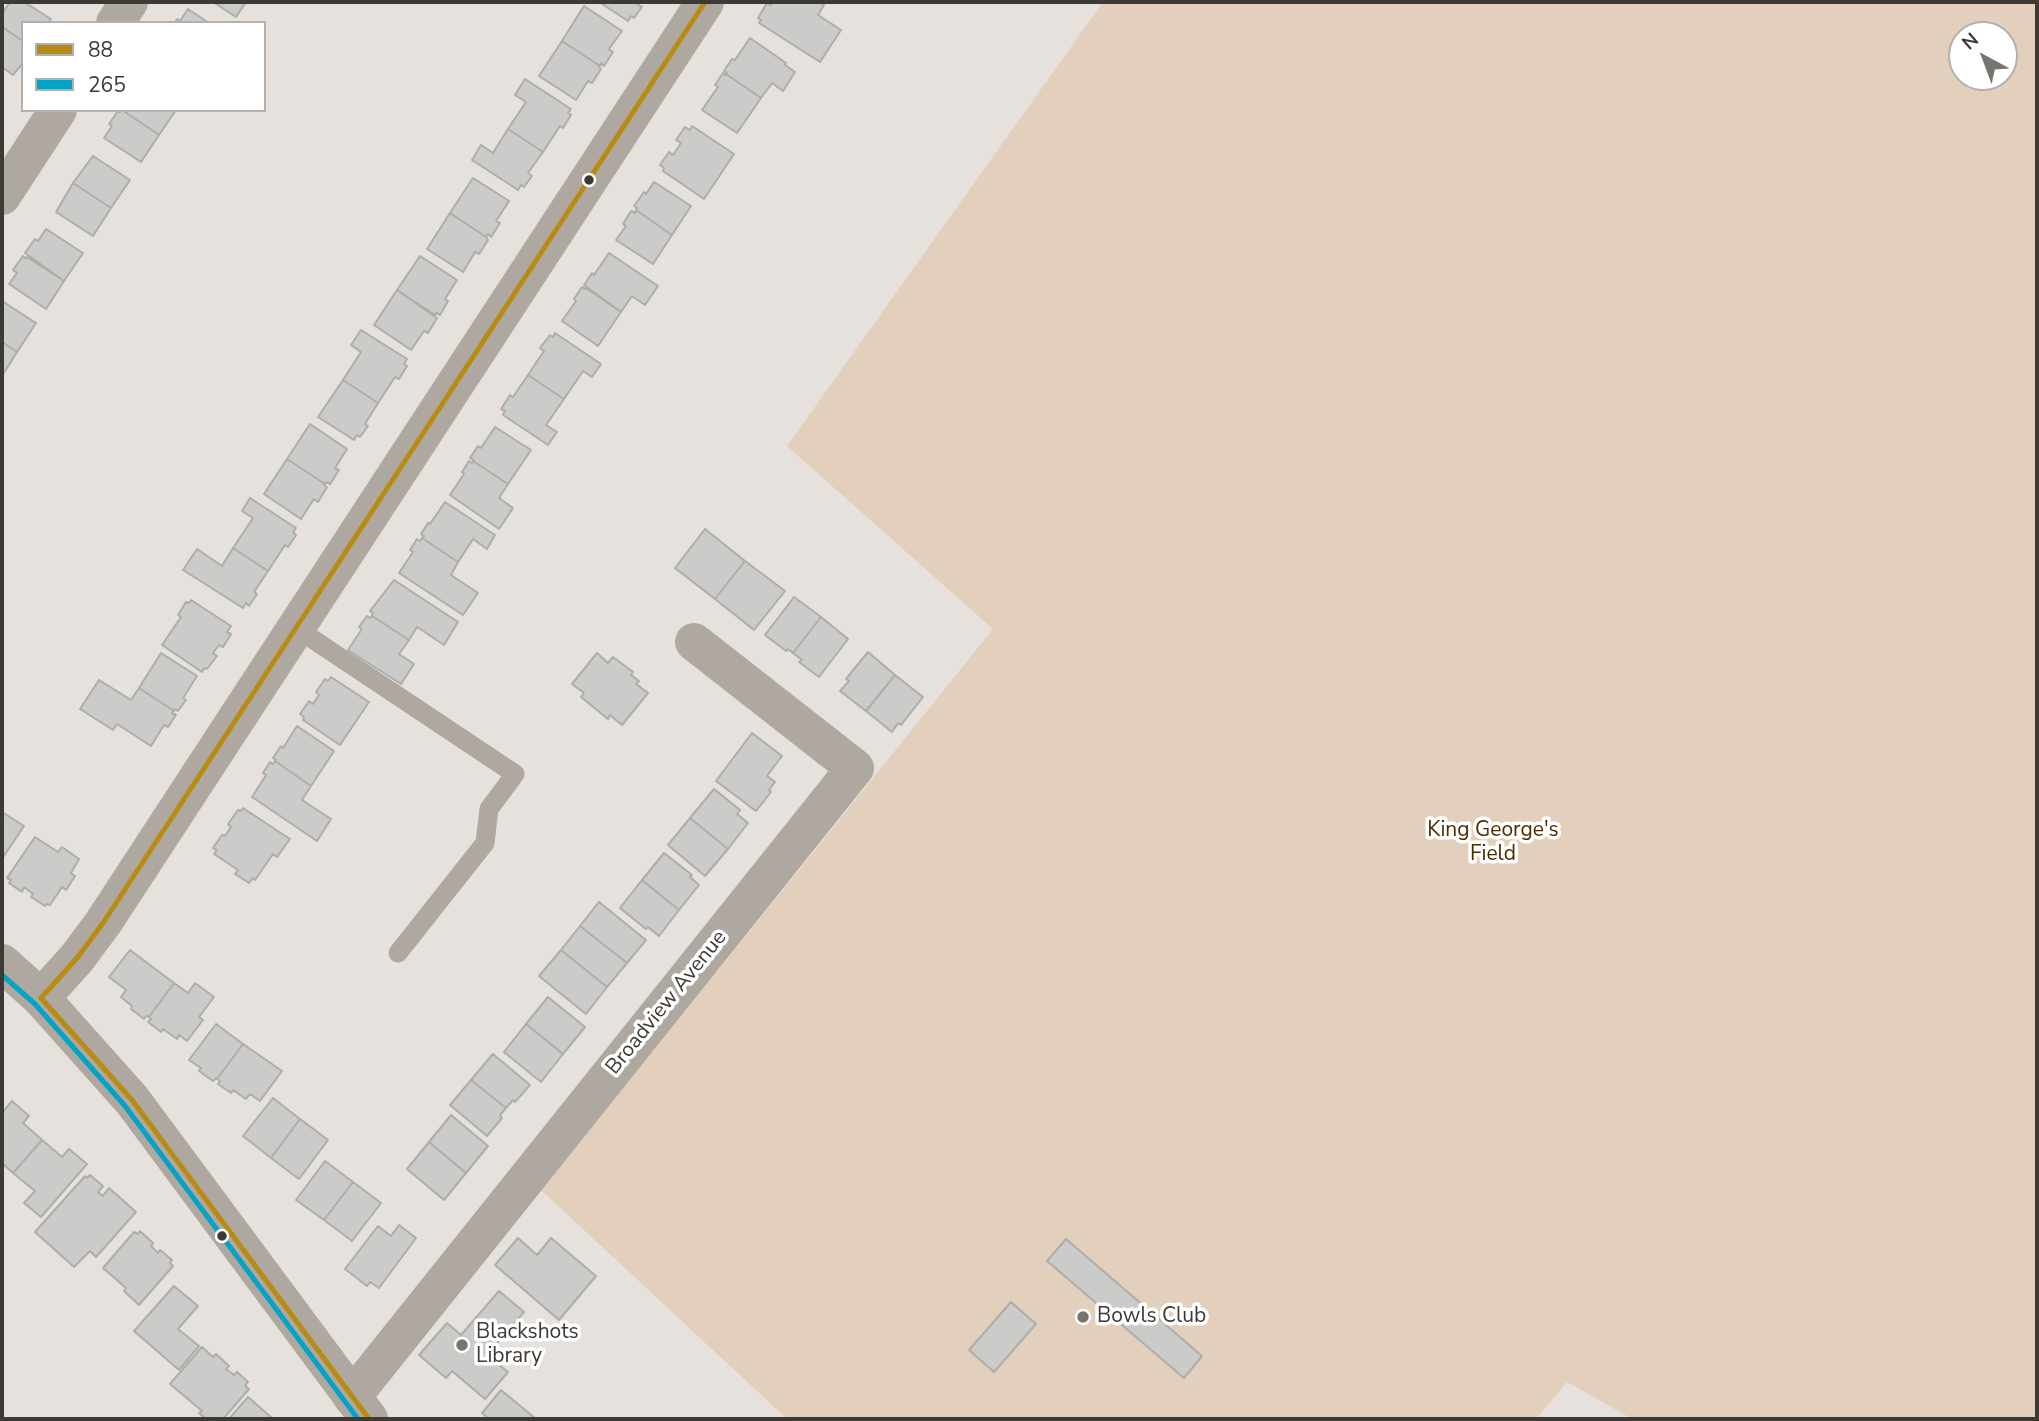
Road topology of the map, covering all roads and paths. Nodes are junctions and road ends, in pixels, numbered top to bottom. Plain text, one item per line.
1 (129, 2) edge
2 (705, 2) edge
3 (116, 21) edge
4 (57, 112) edge
5 (2, 196) edge
6 (296, 628) junction
7 (694, 642) dead end
8 (398, 953) dead end
9 (2, 963) edge
10 (41, 998) junction
11 (360, 1408) edge

1 - 3 street
2 - 6 street
4 - 5 street
6 - 8 lane
6 - 10 street
7 - 11 street, Broadview Avenue
9 - 10 street
10 - 11 street

